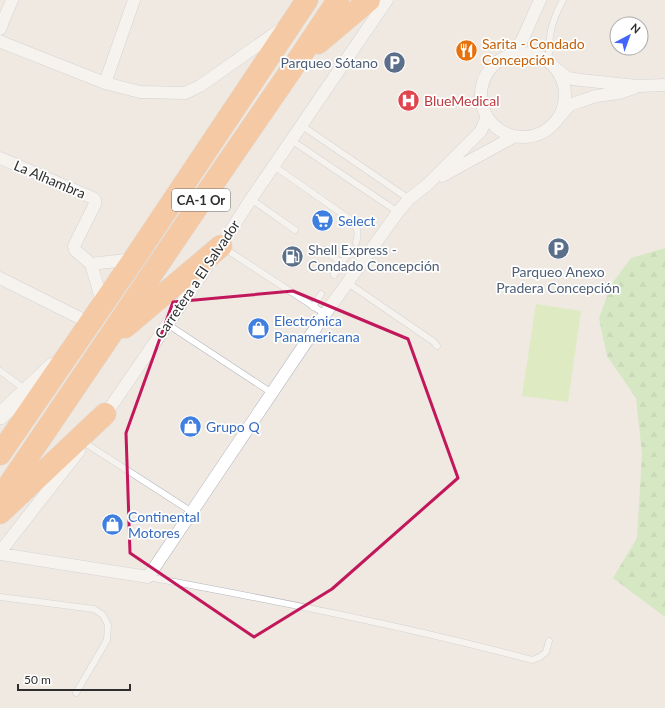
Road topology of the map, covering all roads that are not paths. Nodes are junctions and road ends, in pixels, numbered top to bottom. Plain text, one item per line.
1 (12, 0) edge
2 (134, 0) edge
3 (306, 0) edge
4 (338, 0) edge
5 (369, 0) edge
6 (386, 0) edge
7 (540, 0) edge
8 (563, 0) edge
9 (294, 20) junction
10 (0, 29) edge
11 (0, 41) edge
12 (514, 54) junction
13 (300, 57) junction
14 (240, 58) junction
15 (551, 64) junction
16 (262, 67) junction
17 (104, 82) junction
18 (665, 85) edge
19 (637, 86) junction
20 (487, 116) junction
21 (557, 119) junction
22 (302, 125) junction
23 (515, 136) junction
24 (291, 140) junction
25 (0, 158) edge
26 (274, 166) junction
27 (428, 184) junction
28 (251, 199) junction
29 (409, 199) junction
30 (398, 212) junction
31 (295, 230) dead end
32 (356, 243) dead end
33 (221, 246) junction
34 (324, 250) dead end
35 (347, 256) dead end
36 (134, 259) junction
37 (342, 263) junction
38 (91, 264) junction
39 (334, 275) dead end
40 (0, 278) edge
41 (348, 283) junction
42 (321, 294) dead end
43 (103, 305) junction
44 (313, 307) junction
45 (325, 314) junction
46 (90, 323) junction
47 (167, 324) junction
48 (78, 343) junction
49 (104, 345) junction
50 (437, 346) dead end
51 (0, 371) edge
52 (27, 391) junction
53 (272, 393) junction
54 (105, 414) junction
55 (0, 416) edge
56 (4, 441) edge
57 (85, 443) junction
58 (0, 498) edge
59 (192, 512) junction
60 (0, 513) edge
61 (0, 553) edge
62 (148, 577) junction
63 (0, 597) edge
64 (549, 641) dead end
65 (76, 693) dead end

1 - 10 street
2 - 17 street
3 - 9 highway, CA-1 Or
4 - 13 highway, CA-1 Or
5 - 13 highway
6 - 22 street, Carretera a El Salvador
7 - 12 street
8 - 15 lane
9 - 14 street
9 - 16 highway, CA-1 Or
11 - 17 street
12 - 15 street
12 - 20 street
13 - 49 highway, CA-1 Or
14 - 16 street
14 - 17 street
15 - 19 street
15 - 21 street
16 - 36 highway, CA-1 Or
18 - 19 street
19 - 21 street
20 - 23 street
20 - 27 street
21 - 23 street
22 - 24 street, Carretera a El Salvador
22 - 29 lane
23 - 27 street
24 - 26 street, Carretera a El Salvador
24 - 30 lane
25 - 38 street, La Alhambra
26 - 28 street, Carretera a El Salvador
26 - 32 lane
27 - 29 street
28 - 31 lane
28 - 33 street, Carretera a El Salvador
29 - 30 street
30 - 41 street
33 - 44 lane
33 - 47 street, Carretera a El Salvador
33 - 49 highway
34 - 37 lane
35 - 37 lane
36 - 38 street
36 - 43 highway, CA-1 Or
37 - 39 lane
38 - 43 street
40 - 46 street
41 - 45 street
41 - 50 lane
42 - 44 lane
43 - 46 highway, CA-1 Or
44 - 45 lane
45 - 53 street
46 - 48 highway, CA-1 Or
47 - 53 lane
47 - 54 street, Carretera a El Salvador
48 - 52 street
48 - 56 highway, CA-1 Or
49 - 58 highway, CA-1 Or
51 - 52 lane
52 - 55 street
53 - 59 street
54 - 57 street, Carretera a El Salvador
54 - 60 highway
57 - 59 lane
57 - 61 street, Carretera a El Salvador
59 - 62 street
61 - 62 street
62 - 64 lane
63 - 65 lane

